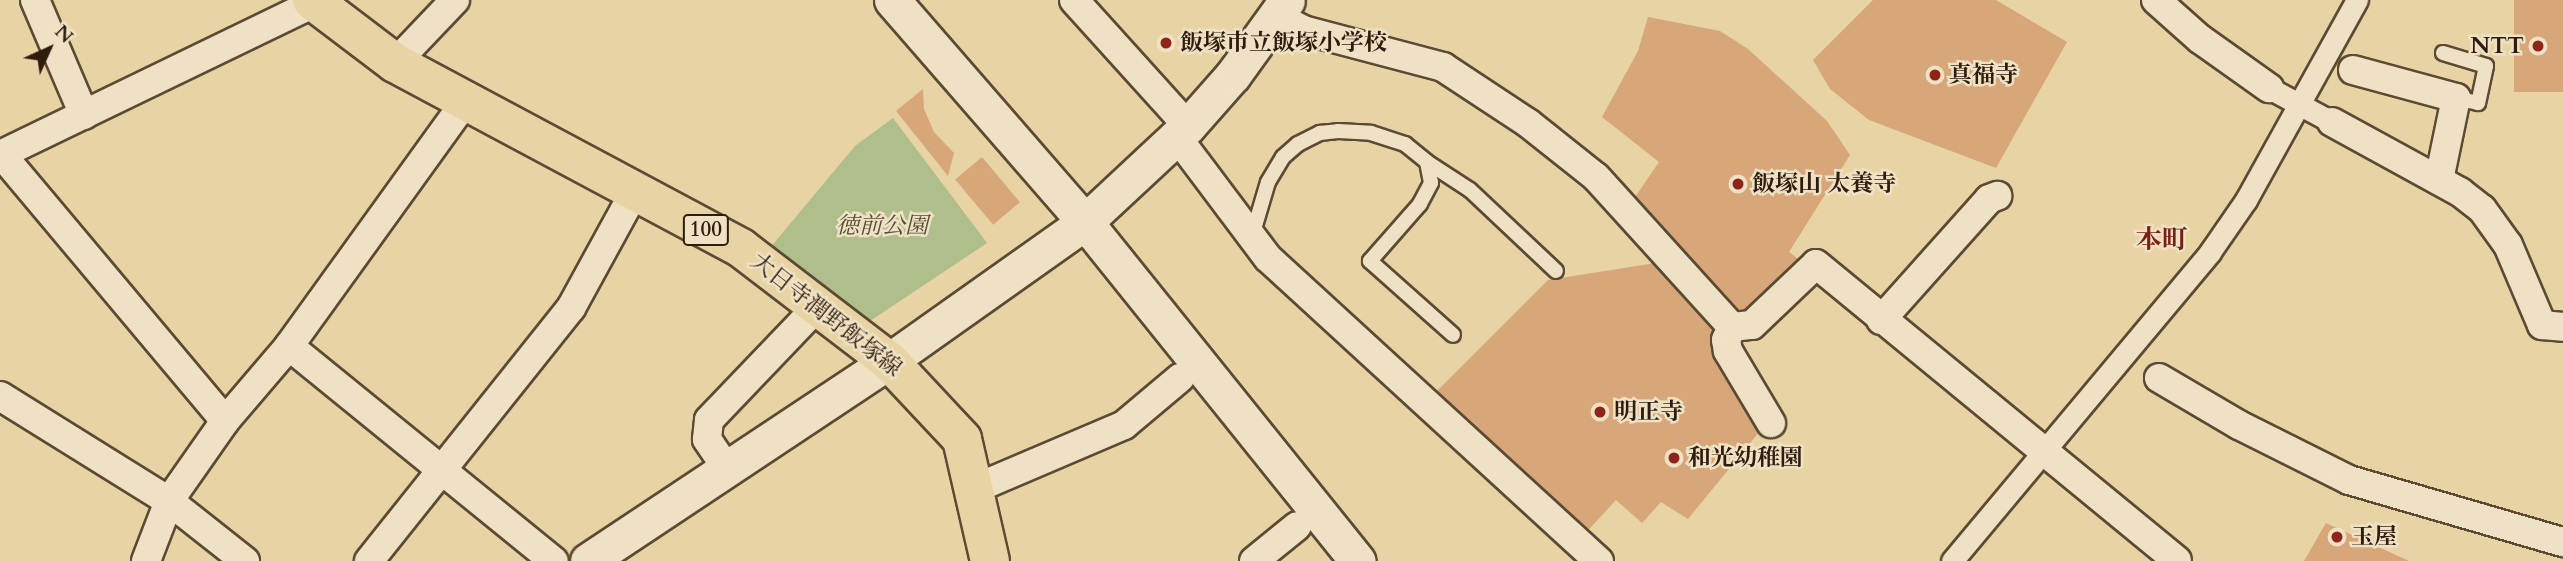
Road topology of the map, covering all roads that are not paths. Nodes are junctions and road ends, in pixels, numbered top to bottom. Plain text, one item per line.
1 (35, 0) edge
2 (455, 0) edge
3 (892, 0) edge
4 (1074, 0) edge
5 (2156, 0) edge
6 (2357, 0) edge
7 (314, 1) edge
8 (1282, 9) edge
9 (2443, 53) dead end
10 (2325, 59) junction
11 (395, 63) junction
12 (2353, 70) joint
13 (2269, 88) joint
14 (2456, 98) junction
15 (465, 102) junction
16 (2301, 105) junction
17 (85, 115) junction
18 (2332, 122) joint
19 (1182, 131) junction
20 (1, 155) edge
21 (1427, 162) junction
22 (2439, 180) junction
23 (634, 193) junction
24 (1997, 196) dead end
25 (1085, 222) junction
26 (1251, 238) junction
27 (1556, 271) dead end
28 (819, 305) junction
29 (1881, 320) junction
30 (1732, 327) junction
31 (2563, 327) edge
32 (1453, 335) dead end
33 (289, 346) junction
34 (2126, 358) junction
35 (889, 361) junction
36 (1180, 378) dead end
37 (2159, 378) joint
38 (0, 396) edge
39 (225, 421) junction
40 (1770, 423) dead end
41 (2046, 454) junction
42 (727, 469) junction
43 (441, 470) junction
44 (974, 489) junction
45 (169, 501) junction
46 (1297, 526) dead end
47 (2563, 542) edge
48 (146, 561) edge
49 (245, 561) edge
50 (369, 561) edge
51 (554, 561) edge
52 (588, 561) edge
53 (990, 561) edge
54 (1254, 561) edge
55 (1358, 561) edge
56 (1599, 561) edge
57 (1952, 561) edge
58 (2176, 561) edge

1 - 17 street
2 - 11 street
3 - 25 street
4 - 19 street
5 - 13 street
6 - 10 street
7 - 11 main road, 大日寺潤野飯塚線 / 100
7 - 17 street
8 - 19 street
8 - 30 street
9 - 14 lane
10 - 12 street
10 - 16 street
11 - 15 main road, 大日寺潤野飯塚線 / 100
12 - 14 street
13 - 16 street
14 - 22 street
15 - 23 main road, 大日寺潤野飯塚線 / 100
15 - 33 street
16 - 18 street
16 - 34 street
17 - 20 street
18 - 22 street
19 - 25 street
19 - 26 street
20 - 39 street
21 - 26 lane
21 - 27 lane
21 - 32 lane
22 - 31 street
23 - 28 main road, 大日寺潤野飯塚線 / 100
23 - 43 street
24 - 29 street
25 - 35 street
25 - 55 street
26 - 56 street
28 - 35 main road, 大日寺潤野飯塚線 / 100
28 - 42 street
29 - 30 street
29 - 41 street
30 - 40 street
33 - 39 street
33 - 43 street
34 - 37 street
34 - 41 street
35 - 42 street
35 - 44 main road, 大日寺潤野飯塚線 / 100
36 - 44 street
37 - 47 street
38 - 45 street
39 - 45 street
41 - 57 street
41 - 58 street
42 - 52 street
43 - 50 street
43 - 51 street
44 - 53 main road, 大日寺潤野飯塚線 / 100
45 - 48 street
45 - 49 street
46 - 54 street

